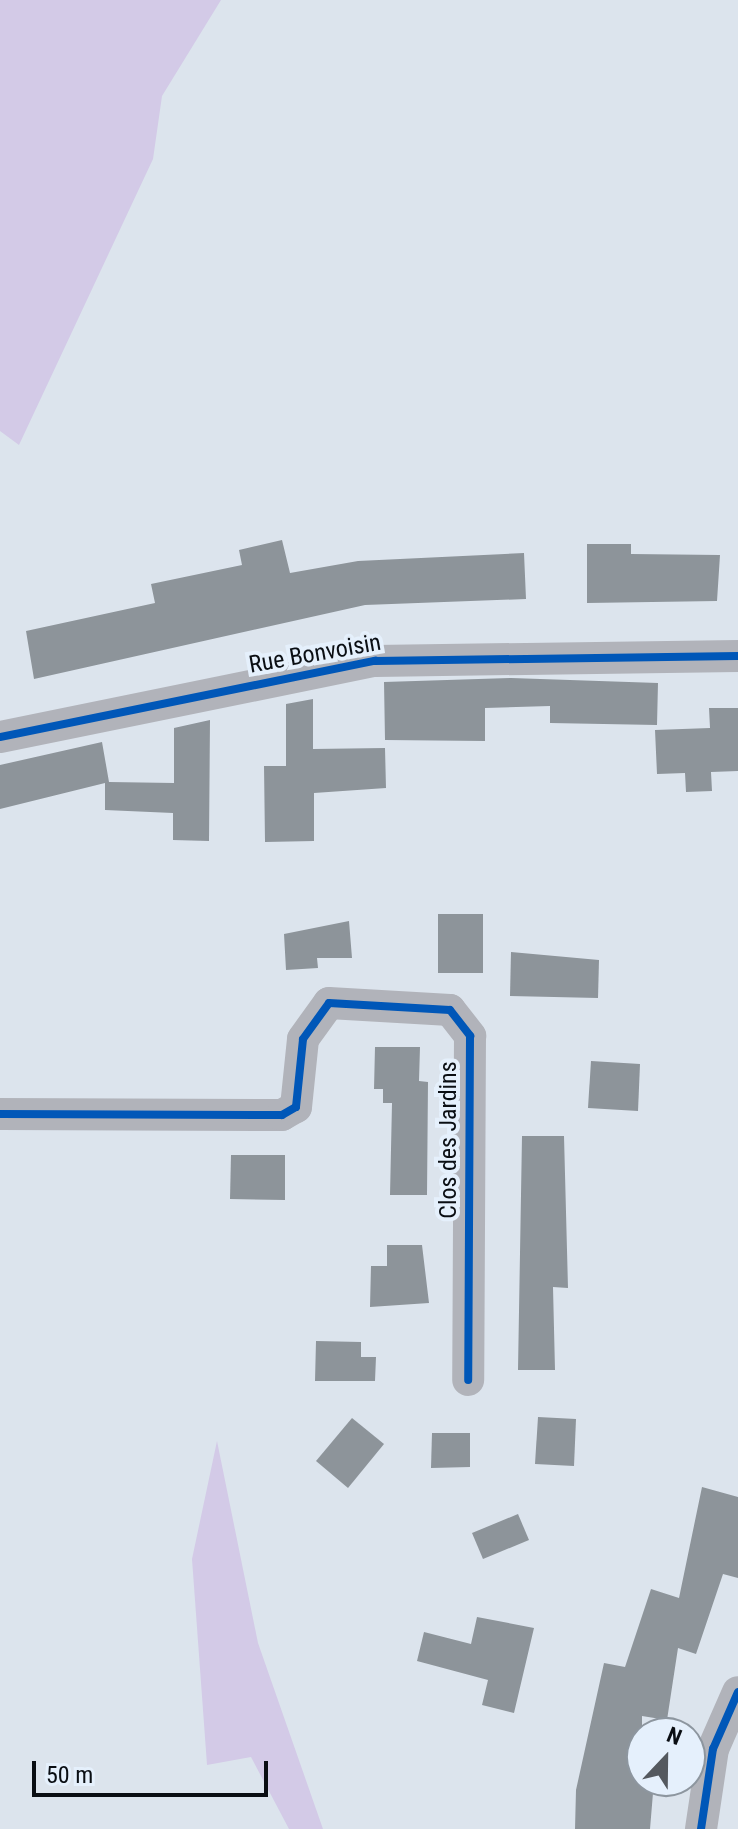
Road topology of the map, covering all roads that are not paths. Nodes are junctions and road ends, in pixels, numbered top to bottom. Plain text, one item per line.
1 (738, 656) edge
2 (0, 737) edge
3 (0, 1114) edge
4 (468, 1380) dead end
5 (738, 1692) edge
6 (701, 1829) edge

1 - 2 street, Rue Bonvoisin
3 - 4 street, Clos des Jardins
5 - 6 street

